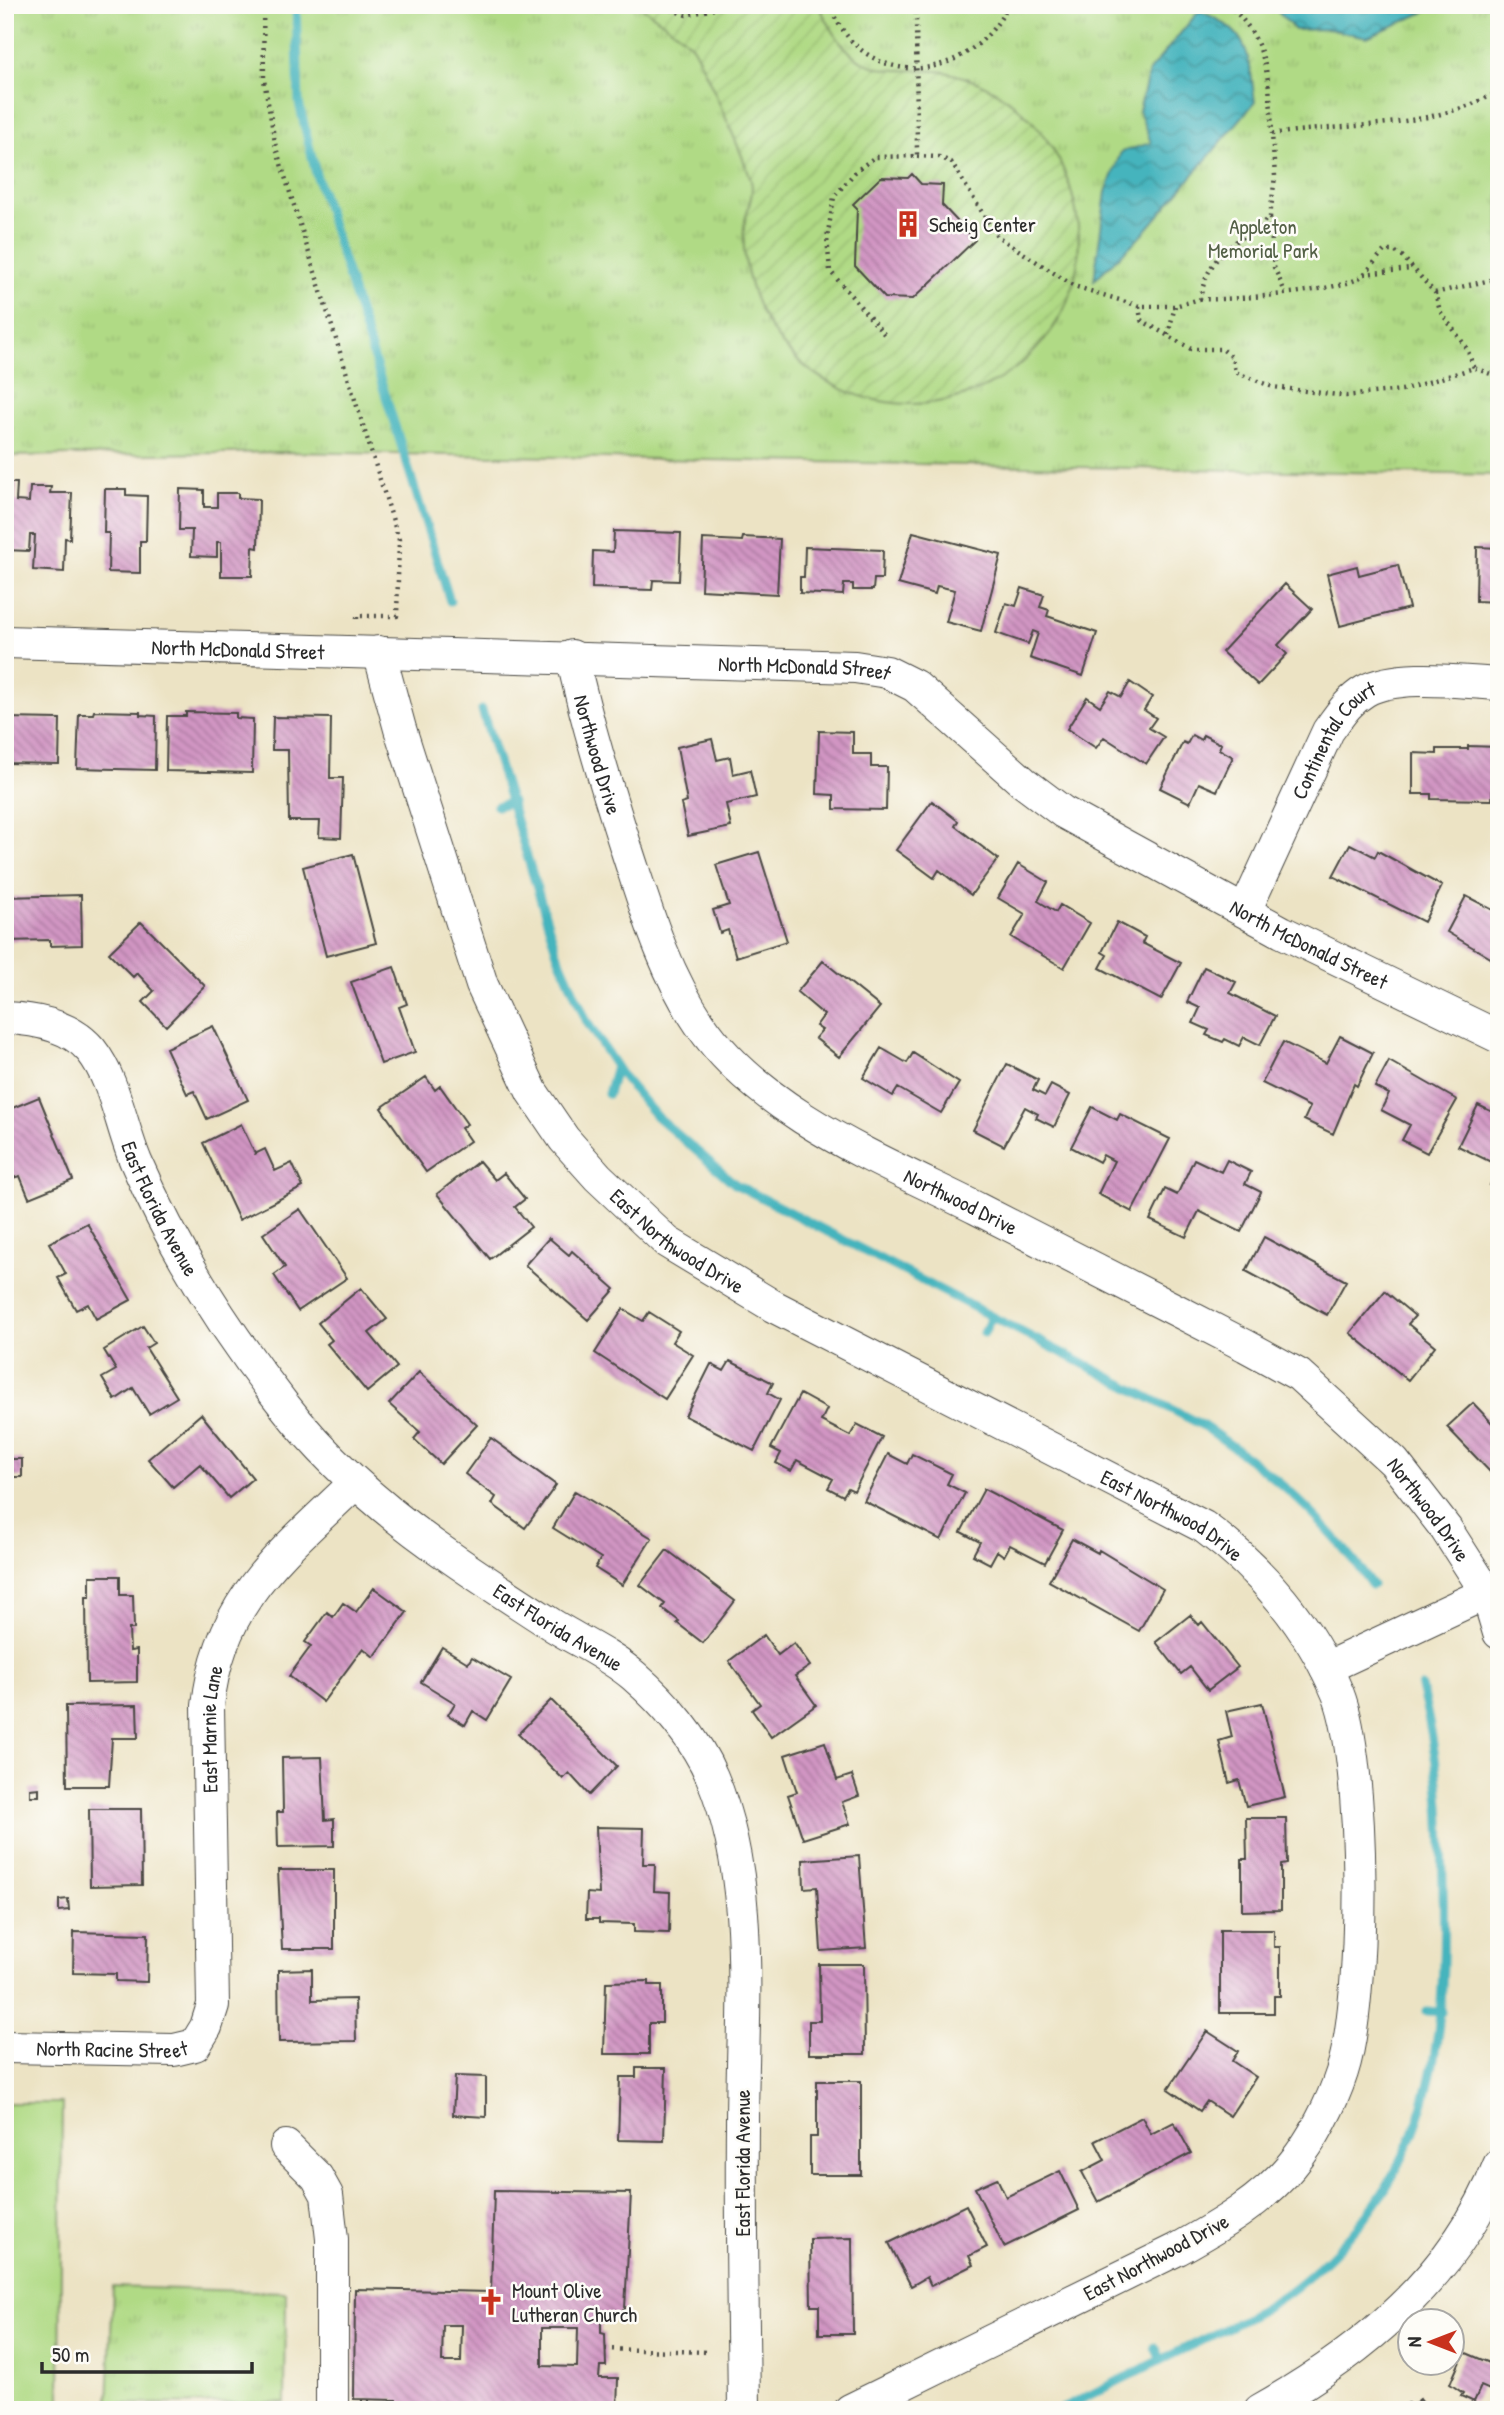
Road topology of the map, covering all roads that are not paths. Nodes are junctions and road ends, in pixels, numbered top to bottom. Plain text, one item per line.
1 (5, 642) edge
2 (379, 652) junction
3 (572, 656) junction
4 (1499, 684) edge
5 (1245, 911) junction
6 (5, 1018) edge
7 (1499, 1037) edge
8 (355, 1483) junction
9 (1493, 1590) edge
10 (1499, 1633) edge
11 (1326, 1668) junction
12 (206, 2027) joint
13 (5, 2047) edge
14 (286, 2147) dead end
15 (1499, 2165) edge
16 (332, 2410) edge
17 (744, 2410) edge
18 (850, 2410) edge
19 (1260, 2410) edge

1 - 2 street, North McDonald Street
2 - 3 street, North McDonald Street
2 - 11 street, East Northwood Drive
3 - 5 street, North McDonald Street
3 - 9 street, Northwood Drive
4 - 5 street, Continental Court
5 - 7 street, North McDonald Street
6 - 8 street, East Florida Avenue
8 - 12 street, East Marnie Lane
8 - 17 street, East Florida Avenue
9 - 10 street, Northwood Drive
9 - 11 street
11 - 18 street, East Northwood Drive
12 - 13 street, North Racine Street
14 - 16 street
15 - 19 street

